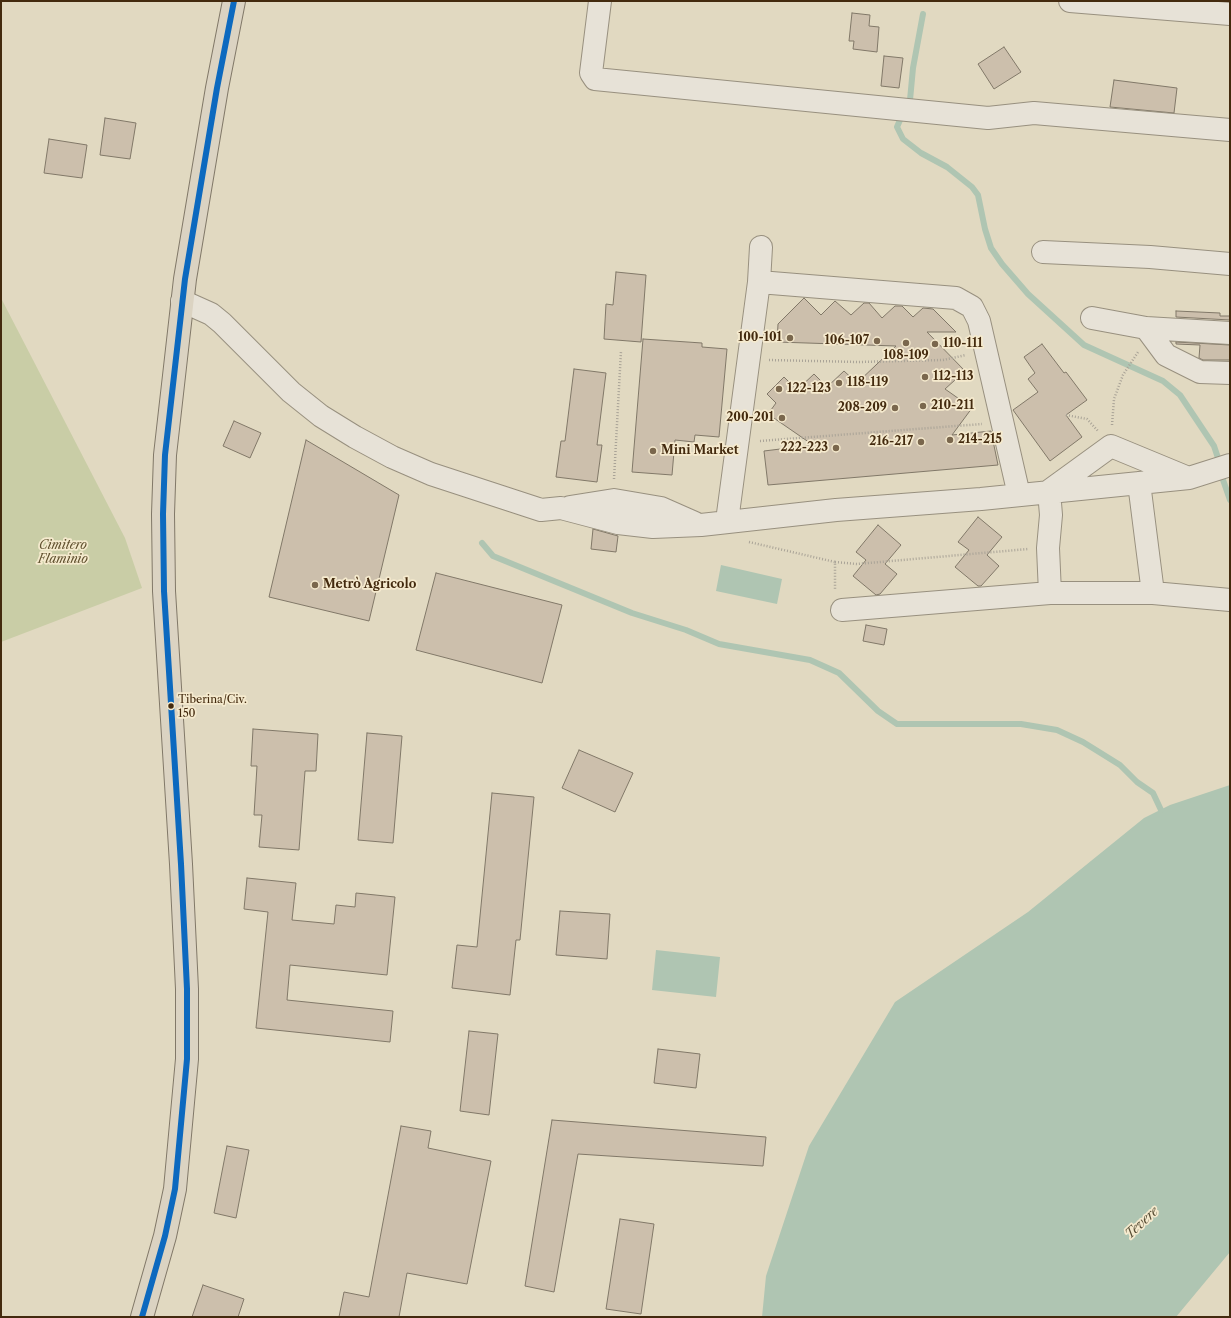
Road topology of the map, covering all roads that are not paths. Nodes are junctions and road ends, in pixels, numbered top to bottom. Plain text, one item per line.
1 (234, 1) edge
2 (600, 1) edge
3 (1070, 1) edge
4 (1230, 14) edge
5 (1230, 130) edge
6 (762, 247) dead end
7 (1043, 252) dead end
8 (1230, 264) edge
9 (759, 282) junction
10 (182, 301) junction
11 (1092, 318) dead end
12 (1146, 328) junction
13 (1230, 333) edge
14 (1230, 373) edge
15 (1230, 465) edge
16 (1189, 478) junction
17 (1139, 483) junction
18 (1049, 491) junction
19 (1019, 495) junction
20 (561, 508) junction
21 (727, 521) junction
22 (701, 525) junction
23 (1050, 593) junction
24 (1153, 593) junction
25 (1230, 600) edge
26 (842, 610) road end
27 (142, 1317) edge

1 - 10 main road
2 - 5 lane
3 - 4 lane
6 - 9 lane
7 - 8 lane
9 - 19 lane
9 - 21 lane
10 - 20 lane
10 - 27 main road
11 - 12 lane
12 - 13 lane
12 - 14 lane
15 - 16 lane
16 - 17 lane
16 - 18 lane
17 - 18 lane
17 - 24 lane
18 - 19 lane
18 - 23 lane
19 - 21 lane
20 - 22 lane
20 - 22 lane
21 - 22 lane
23 - 24 lane
23 - 26 lane
24 - 25 lane

